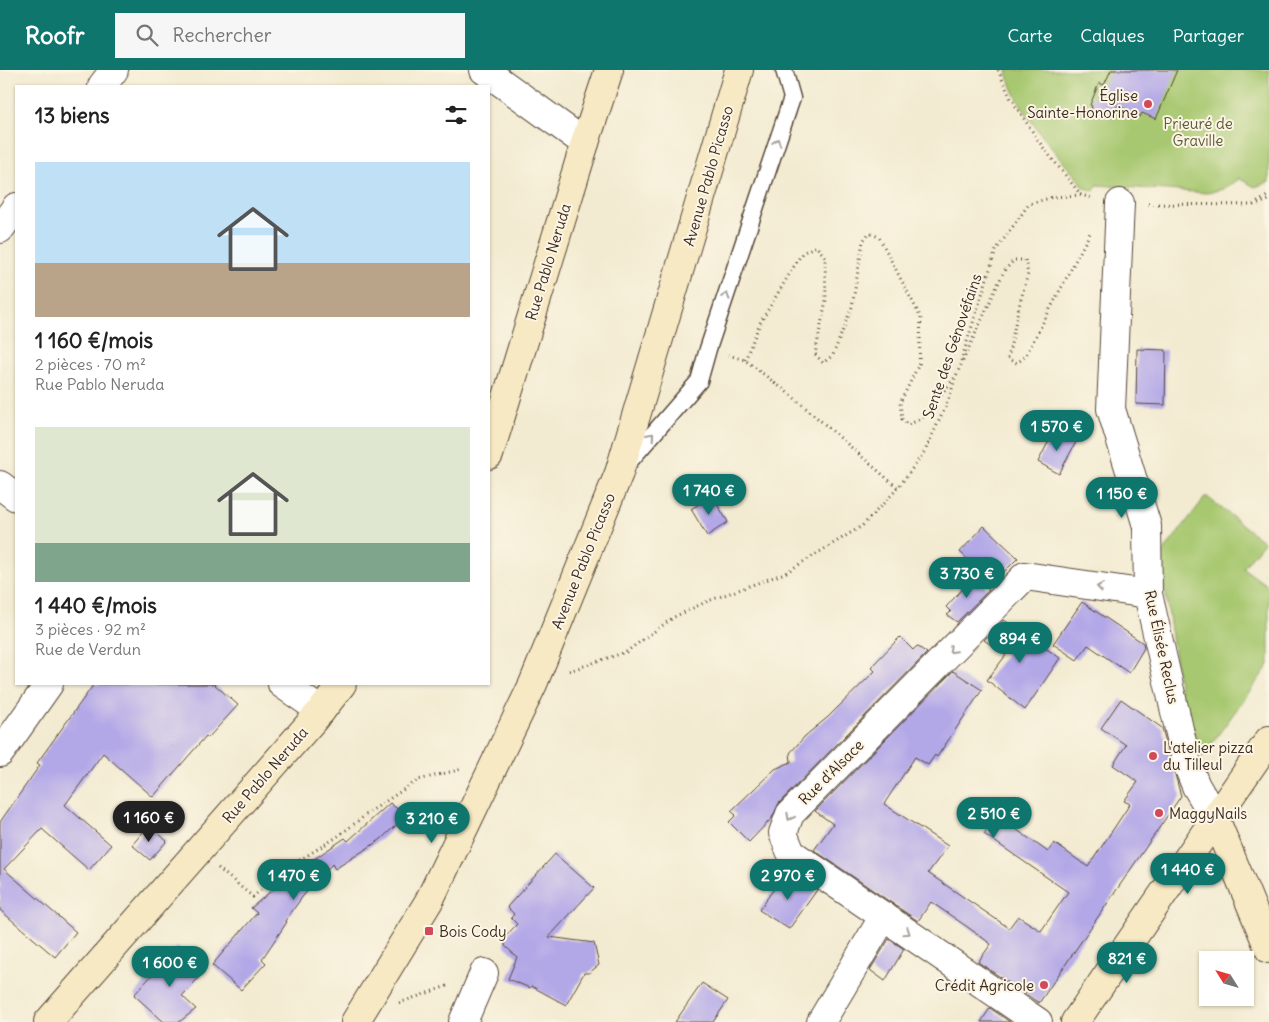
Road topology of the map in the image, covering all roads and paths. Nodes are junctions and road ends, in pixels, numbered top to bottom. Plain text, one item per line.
1 (114, 70) edge
2 (609, 70) edge
3 (738, 70) edge
4 (784, 70) edge
5 (998, 70) edge
6 (483, 76) edge
7 (103, 85) edge
8 (585, 143) junction
9 (1269, 195) edge
10 (1269, 200) edge
11 (1131, 203) junction
12 (1253, 205) junction
13 (15, 208) edge
14 (0, 229) edge
15 (956, 376) junction
16 (490, 451) edge
17 (619, 473) junction
18 (0, 485) edge
19 (898, 488) junction
20 (15, 496) edge
21 (1148, 594) junction
22 (533, 684) junction
23 (48, 685) edge
24 (283, 685) edge
25 (341, 685) edge
26 (321, 711) junction
27 (1269, 740) edge
28 (0, 753) edge
29 (496, 761) junction
30 (1215, 818) junction
31 (198, 852) junction
32 (884, 916) junction
33 (1269, 949) edge
34 (484, 973) joint
35 (356, 1020) edge
36 (48, 1022) edge
37 (463, 1022) edge
38 (821, 1022) edge
39 (1038, 1022) edge
40 (1075, 1022) edge

1 - 7 street
2 - 8 street, Rue Pablo Neruda
3 - 17 street, Avenue Pablo Picasso
17 -> 4 lane
5 - 15 path, Sente des Génovéfains
6 - 8 street
8 - 16 street, Rue Pablo Neruda
9 - 12 path
10 - 12 path
11 - 12 path
11 - 15 path
11 - 21 street, Rue Élisée Reclus
13 - 14 street
15 - 19 path, Sente des Génovéfains
15 - 19 path
17 - 22 street, Avenue Pablo Picasso
18 - 20 street
19 - 22 path, Sente des Génovéfains
21 - 30 street, Rue Élisée Reclus
21 -> 32 street, Rue d'Alsace
22 - 29 street, Avenue Pablo Picasso
23 - 28 street
24 - 26 street
25 - 26 street, Rue Pablo Neruda
26 - 31 street, Rue Pablo Neruda
27 - 30 street
29 - 31 path
29 - 35 street, Avenue Pablo Picasso
30 - 33 street
30 - 40 street
31 - 36 street, Rue Pablo Neruda
32 - 38 street
32 -> 39 street, Rue d'Alsace
34 - 35 path
34 - 37 street

